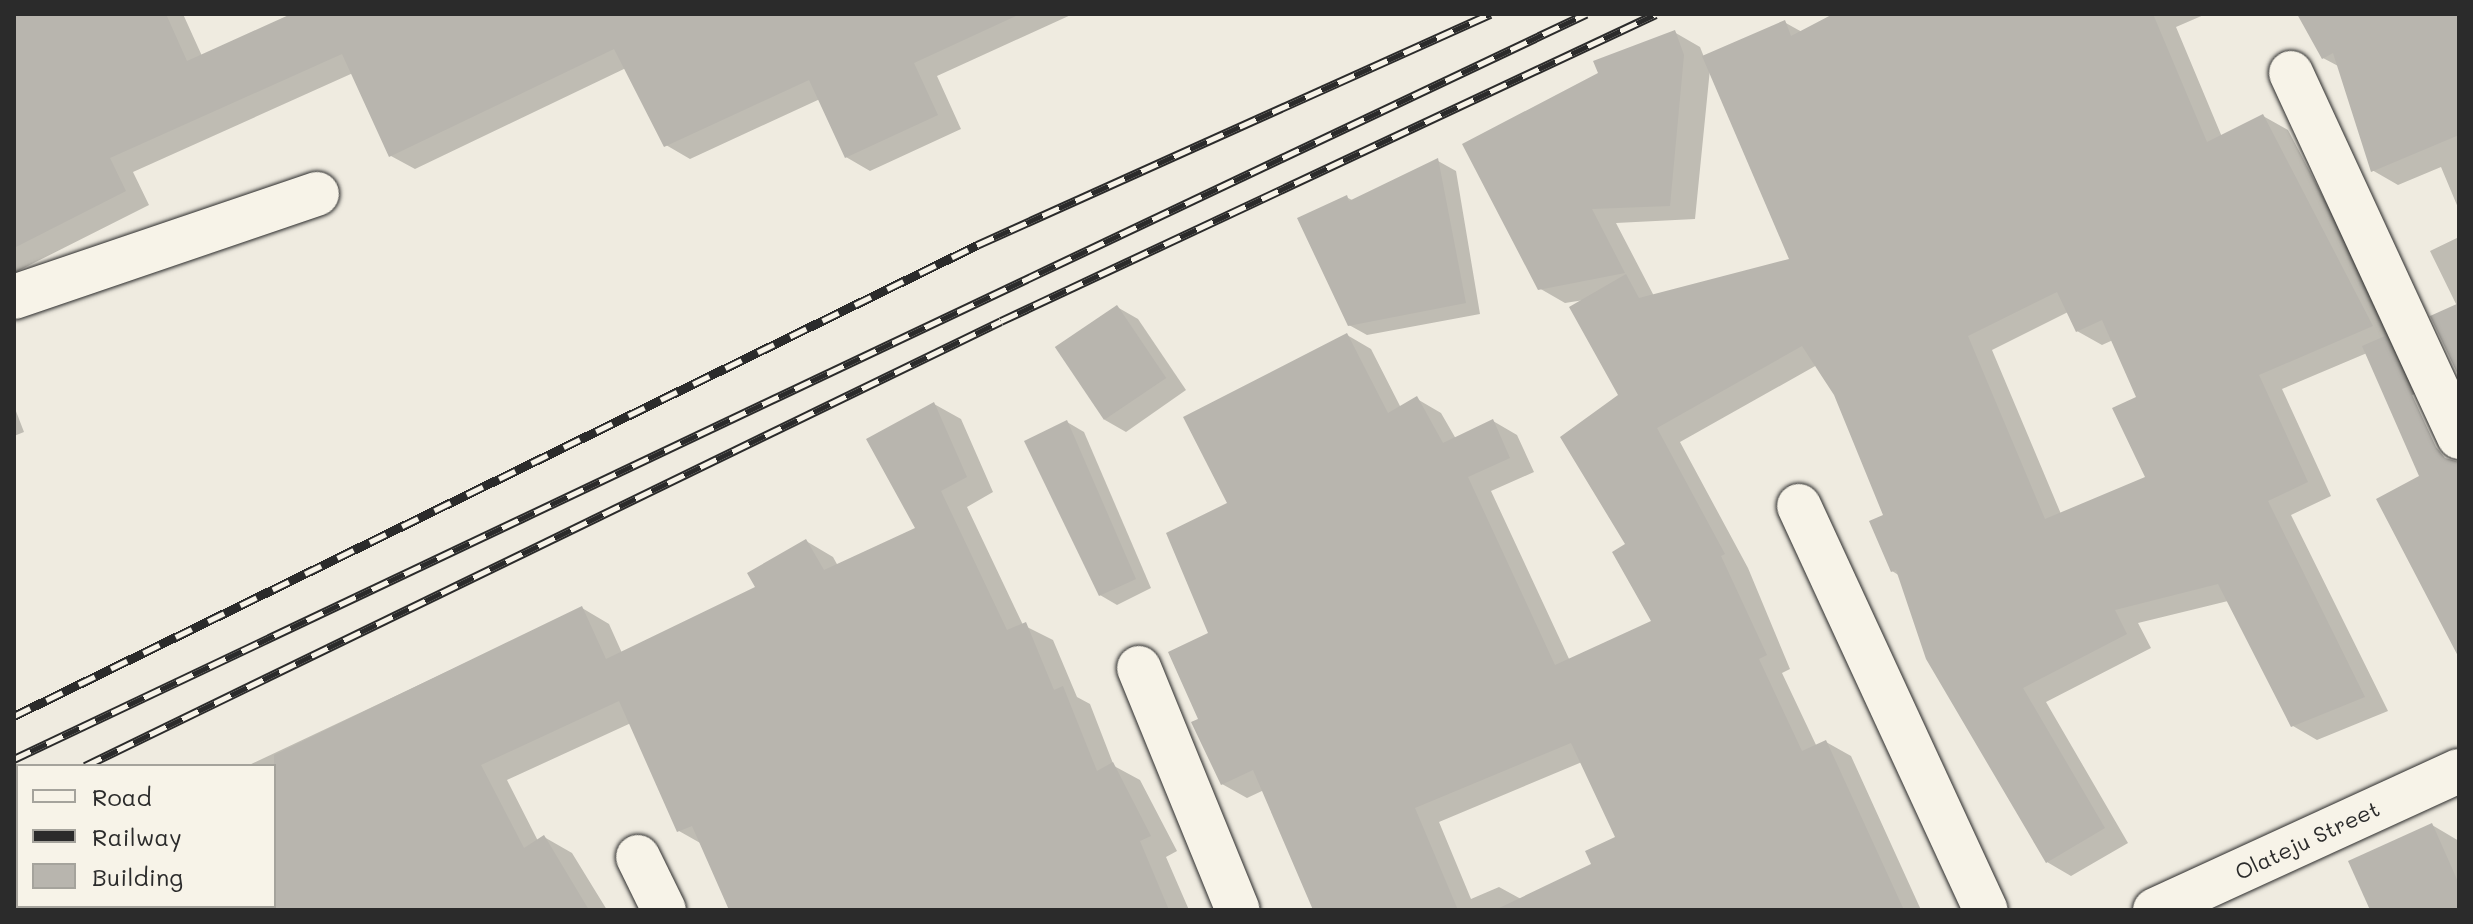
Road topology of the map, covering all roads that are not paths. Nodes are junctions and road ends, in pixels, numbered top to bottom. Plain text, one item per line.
1 (2291, 73) dead end
2 (317, 194) dead end
3 (14, 297) edge
4 (2459, 437) edge
5 (1799, 506) dead end
6 (1139, 668) dead end
7 (2459, 771) edge
8 (638, 857) dead end
9 (664, 910) edge
10 (1238, 910) edge
11 (1986, 910) edge
12 (2155, 910) edge

1 - 4 street
2 - 3 street
5 - 11 street
6 - 10 street
7 - 12 street, Olateju Street
8 - 9 street

